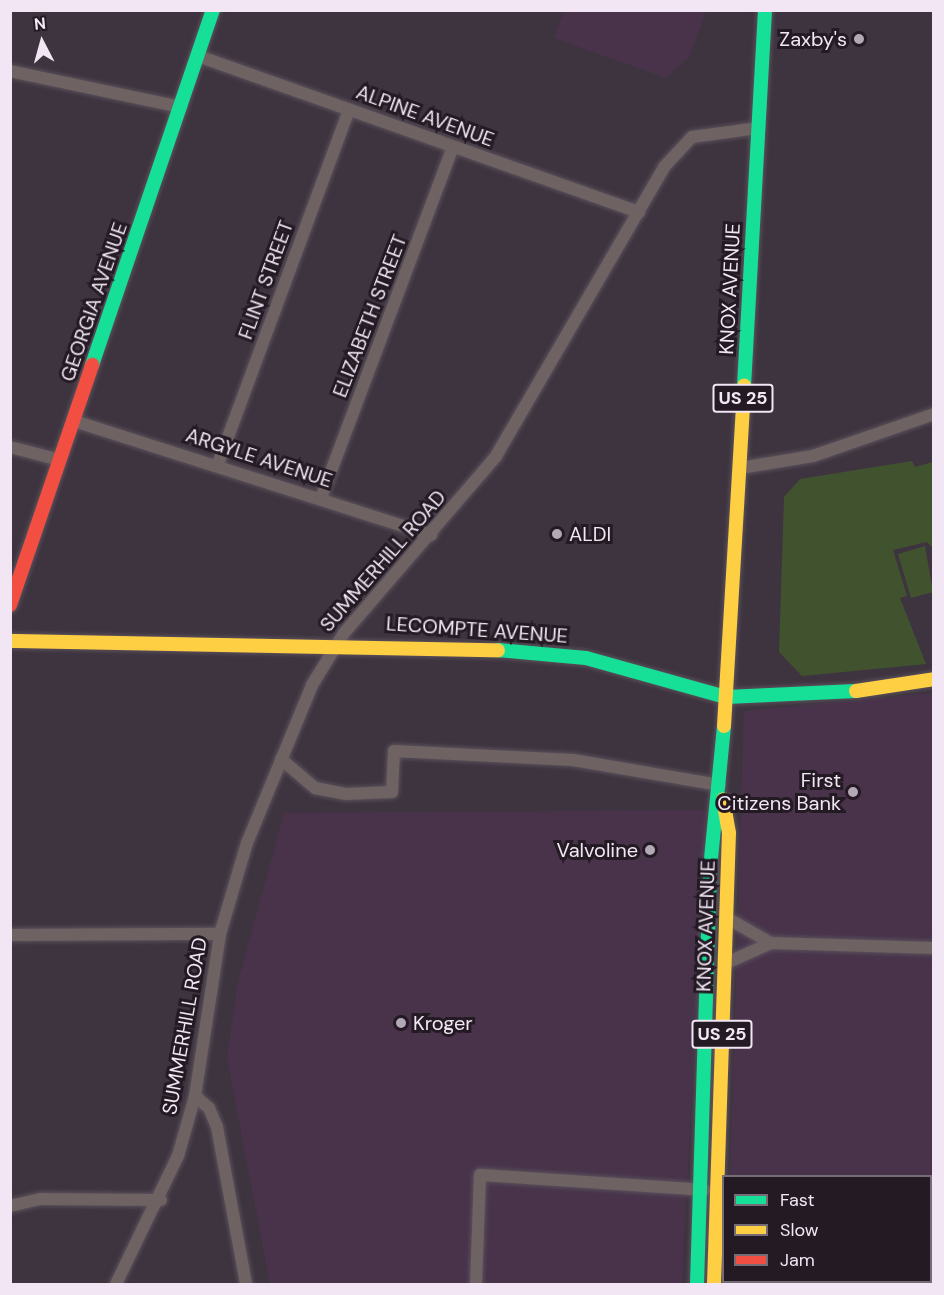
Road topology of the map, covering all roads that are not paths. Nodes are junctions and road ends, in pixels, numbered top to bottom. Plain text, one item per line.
1 (213, 10) edge
2 (765, 10) edge
3 (198, 56) junction
4 (10, 71) edge
5 (181, 107) junction
6 (349, 109) junction
7 (759, 128) junction
8 (453, 147) junction
9 (639, 212) junction
10 (933, 414) edge
11 (74, 421) junction
12 (10, 447) edge
13 (60, 460) junction
14 (218, 464) junction
15 (740, 468) junction
16 (321, 498) junction
17 (431, 536) junction
18 (10, 605) edge
19 (10, 641) edge
20 (338, 642) junction
21 (933, 679) edge
22 (726, 697) junction
23 (281, 759) junction
24 (720, 785) junction
25 (725, 917) junction
26 (10, 934) edge
27 (220, 934) junction
28 (771, 943) junction
29 (933, 948) edge
30 (724, 964) junction
31 (195, 1096) junction
32 (703, 1190) junction
33 (721, 1191) edge
34 (161, 1200) junction
35 (10, 1206) edge
36 (116, 1284) edge
37 (246, 1284) edge
38 (477, 1284) edge
39 (697, 1284) edge
40 (714, 1284) edge

1 - 3 main road, GEORGIA AVENUE
2 - 7 main road, KNOX AVENUE / US 25
3 - 5 main road, GEORGIA AVENUE
3 - 6 street, ALPINE AVENUE
4 - 5 street
5 - 11 main road, GEORGIA AVENUE
6 - 8 street, ALPINE AVENUE
6 - 14 street, FLINT STREET
7 - 9 street, SUMMERHILL ROAD
7 - 15 main road, KNOX AVENUE / US 25
8 - 9 street, ALPINE AVENUE
8 - 16 street, ELIZABETH STREET
9 - 17 street, SUMMERHILL ROAD
10 - 15 street
11 - 13 main road, GEORGIA AVENUE
11 - 14 street, ARGYLE AVENUE
12 - 13 street
13 - 18 main road, GEORGIA AVENUE
14 - 16 street, ARGYLE AVENUE
15 - 22 main road, KNOX AVENUE / US 25
16 - 17 street, ARGYLE AVENUE
17 - 20 street, SUMMERHILL ROAD
19 - 20 main road, LECOMPTE AVENUE
20 - 22 main road, LECOMPTE AVENUE
20 - 23 street, SUMMERHILL ROAD
21 - 22 main road, LECOMPTE AVENUE
22 - 24 main road, KNOX AVENUE / US 25
23 - 24 street
23 - 27 street, SUMMERHILL ROAD
24 - 25 main road, KNOX AVENUE / US 25
24 - 32 main road, KNOX AVENUE / US 25
25 - 28 street
25 - 30 main road, KNOX AVENUE / US 25
26 - 27 street
27 - 31 street, SUMMERHILL ROAD
28 - 29 street
28 - 30 street
30 - 33 main road, KNOX AVENUE / US 25
31 - 34 street, SUMMERHILL ROAD
31 - 37 street
32 - 33 street
32 - 38 street
32 - 39 main road, KNOX AVENUE / US 25
33 - 40 main road, KNOX AVENUE / US 25
34 - 35 street
34 - 36 street, SUMMERHILL ROAD

